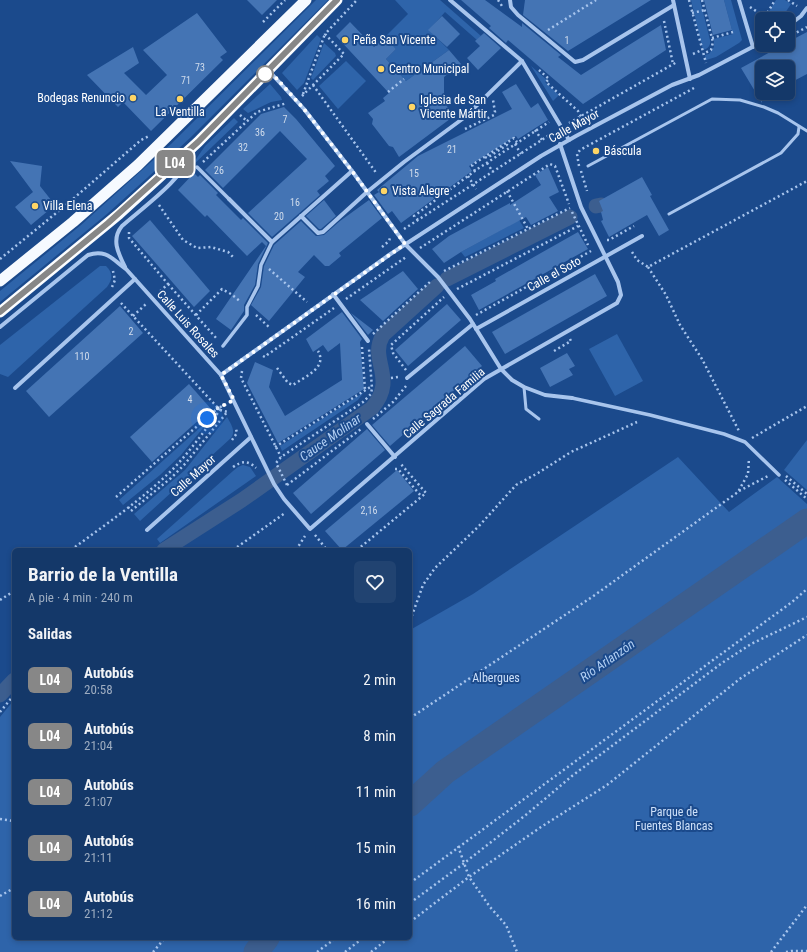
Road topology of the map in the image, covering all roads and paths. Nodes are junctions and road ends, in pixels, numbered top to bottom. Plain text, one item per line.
1 (285, 0) edge
2 (306, 0) edge
3 (337, 0) edge
4 (357, 0) edge
5 (450, 0) edge
6 (510, 0) edge
7 (596, 0) edge
8 (673, 0) edge
9 (689, 0) edge
10 (702, 0) edge
11 (739, 0) edge
12 (775, 0) edge
13 (788, 0) edge
14 (674, 5) junction
15 (747, 5) dead end
16 (797, 6) dead end
17 (807, 8) edge
18 (705, 10) junction
19 (662, 12) junction
20 (758, 12) edge
21 (768, 12) edge
22 (692, 13) junction
23 (795, 21) edge
24 (260, 26) dead end
25 (807, 27) edge
26 (547, 30) dead end
27 (733, 32) dead end
28 (795, 33) edge
29 (325, 34) junction
30 (712, 38) junction
31 (753, 47) joint
32 (702, 53) junction
33 (522, 61) junction
34 (710, 61) dead end
35 (269, 70) junction
36 (404, 79) dead end
37 (690, 79) junction
38 (312, 85) junction
39 (697, 86) dead end
40 (388, 92) dead end
41 (302, 96) junction
42 (297, 101) junction
43 (581, 116) junction
44 (556, 117) junction
45 (562, 127) junction
46 (799, 127) junction
47 (535, 130) junction
48 (807, 131) edge
49 (151, 134) dead end
50 (542, 140) junction
51 (569, 140) junction
52 (198, 142) junction
53 (516, 143) junction
54 (593, 143) dead end
55 (560, 144) junction
56 (510, 147) junction
57 (521, 154) junction
58 (485, 157) junction
59 (481, 160) junction
60 (486, 164) junction
61 (588, 166) dead end
62 (197, 167) joint
63 (352, 171) junction
64 (475, 171) junction
65 (493, 172) junction
66 (378, 175) dead end
67 (468, 176) junction
68 (807, 181) edge
69 (474, 184) junction
70 (507, 191) junction
71 (368, 192) junction
72 (154, 198) junction
73 (438, 198) junction
74 (229, 199) joint
75 (443, 204) junction
76 (571, 209) junction
77 (669, 214) dead end
78 (301, 216) junction
79 (418, 220) junction
80 (578, 226) junction
81 (634, 226) dead end
82 (129, 228) dead end
83 (528, 229) junction
84 (403, 230) dead end
85 (580, 231) dead end
86 (642, 236) dead end
87 (608, 240) dead end
88 (272, 242) junction
89 (405, 244) junction
90 (627, 245) junction
91 (591, 251) dead end
92 (413, 252) junction
93 (606, 257) junction
94 (234, 258) dead end
95 (0, 259) edge
96 (111, 267) dead end
97 (648, 267) junction
98 (126, 269) junction
99 (276, 276) dead end
100 (437, 276) junction
101 (134, 279) junction
102 (0, 281) edge
103 (168, 284) junction
104 (450, 293) junction
105 (333, 294) junction
106 (115, 297) junction
107 (152, 298) junction
108 (307, 302) dead end
109 (247, 307) junction
110 (0, 312) edge
111 (196, 315) junction
112 (133, 316) junction
113 (470, 319) junction
114 (473, 324) junction
115 (0, 326) edge
116 (476, 329) junction
117 (264, 332) dead end
118 (368, 341) junction
119 (361, 344) dead end
120 (223, 346) joint
121 (318, 351) dead end
122 (246, 367) dead end
123 (279, 369) dead end
124 (501, 370) junction
125 (221, 375) junction
126 (407, 378) junction
127 (372, 386) junction
128 (524, 387) junction
129 (15, 388) dead end
130 (365, 390) junction
131 (248, 393) junction
132 (572, 398) joint
133 (234, 400) junction
134 (807, 406) edge
135 (237, 407) junction
136 (219, 409) junction
137 (228, 412) junction
138 (230, 416) dead end
139 (650, 416) junction
140 (539, 419) dead end
141 (367, 424) junction
142 (236, 426) dead end
143 (251, 437) junction
144 (231, 442) dead end
145 (745, 442) junction
146 (275, 447) junction
147 (395, 457) junction
148 (281, 458) junction
149 (233, 467) dead end
150 (389, 474) dead end
151 (777, 474) junction
152 (259, 475) dead end
153 (287, 485) junction
154 (289, 489) dead end
155 (738, 492) junction
156 (807, 494) edge
157 (421, 496) junction
158 (116, 497) dead end
159 (807, 499) edge
160 (128, 507) junction
161 (292, 508) junction
162 (310, 529) junction
163 (147, 530) dead end
164 (74, 548) edge
165 (237, 548) edge
166 (297, 548) edge
167 (326, 548) edge
168 (359, 548) edge
169 (807, 590) edge
170 (12, 592) edge
171 (0, 600) edge
172 (412, 615) edge
173 (807, 617) edge
174 (807, 635) edge
175 (12, 697) edge
176 (0, 712) edge
177 (412, 717) edge
178 (0, 819) edge
179 (12, 821) edge
180 (458, 846) junction
181 (463, 864) junction
182 (469, 877) junction
183 (412, 881) edge
184 (12, 889) edge
185 (0, 896) edge
186 (412, 902) edge
187 (807, 905) edge
188 (412, 920) edge
189 (163, 940) edge
190 (333, 940) edge
191 (360, 940) edge
192 (386, 940) edge
193 (807, 951) edge
194 (153, 952) edge
195 (317, 952) edge
196 (344, 952) edge
197 (371, 952) edge
198 (517, 952) edge
199 (771, 952) edge
200 (786, 952) edge

1 - 24 path
2 - 102 highway
3 - 35 highway
4 - 29 path
5 - 33 street
6 - 19 street
7 - 26 path
8 - 14 street
9 - 22 path
10 - 18 path
11 - 31 street
12 - 21 path
13 - 16 path
14 - 19 street
14 - 37 street
15 - 20 path
17 - 23 street
18 - 22 path
18 - 30 path
19 - 43 path
22 - 32 path
25 - 28 path
27 - 30 path
29 - 38 path
29 - 41 path
30 - 32 path
31 - 37 street, Calle Mayor
32 - 34 path
33 - 43 path
33 - 44 street
33 - 71 street
35 - 42 street
35 - 52 highway
36 - 40 path
37 - 51 street, Calle Mayor
38 - 41 path
38 - 66 path
39 - 54 path
41 - 42 path
42 - 62 path
42 - 63 street
43 - 45 path
44 - 45 street
44 - 47 path
45 - 50 path
45 - 51 street
46 - 48 lane
46 - 61 lane
46 - 77 lane
47 - 50 path
47 - 53 path
49 - 95 path
50 - 57 path
51 - 55 street, Calle Mayor
52 - 72 street
52 - 110 highway
53 - 56 path
53 - 57 path
53 - 58 path
55 - 89 street, Calle Mayor
55 - 93 street
56 - 58 path
56 - 60 path
57 - 65 path
58 - 59 path
59 - 60 path
59 - 64 path
60 - 64 path
60 - 65 path
62 - 74 street
63 - 71 street
63 - 78 street
64 - 67 path
65 - 69 path
67 - 69 path
67 - 73 path
68 - 97 path
69 - 75 path
70 - 76 path
70 - 83 path
70 - 92 path
71 - 78 street
71 - 89 street
72 - 94 path
72 - 98 street
73 - 75 path
73 - 79 path
74 - 88 street
75 - 79 path
76 - 80 path
76 - 83 path
78 - 88 street
79 - 84 path
80 - 85 path
80 - 104 path
81 - 87 path
82 - 103 path
83 - 100 path
86 - 90 street, Calle el Soto
88 - 109 street
89 - 92 street
89 - 105 street, Calle Mayor
90 - 93 street, Calle el Soto
90 - 97 path
91 - 113 path, Calle el Soto
92 - 100 street
93 - 116 street, Calle el Soto
93 - 124 street, Calle Sagrada Familia
96 - 106 path
97 - 145 path
98 - 101 street, Calle Luis Rosales
98 - 115 street, Calle Luis Rosales
99 - 108 path
100 - 104 street
100 - 118 path
101 - 106 street
101 - 107 street, Calle Luis Rosales
103 - 107 path
103 - 111 path
104 - 113 street
104 - 126 path
105 - 118 street
105 - 125 street, Calle Mayor
106 - 112 path
106 - 129 street
107 - 112 path
107 - 125 street, Calle Luis Rosales
109 - 111 path
109 - 117 path
109 - 120 street
111 - 120 path
112 - 136 path
113 - 114 street
114 - 116 street
114 - 126 street
116 - 124 street
118 - 127 path
119 - 130 path
121 - 123 path
122 - 131 path
124 - 128 street
124 - 147 street, Calle Sagrada Familia
125 - 133 street, Calle Luis Rosales
126 - 141 path
127 - 130 path
127 - 148 path
128 - 132 street
128 - 140 lane
130 - 146 path
131 - 133 path
131 - 146 path
132 - 139 street
133 - 135 street, Calle Luis Rosales
133 - 136 path
134 - 145 path
135 - 137 path
135 - 143 street, Calle Luis Rosales
136 - 137 path
136 - 158 path
136 - 160 path
137 - 138 path
137 - 160 path
139 - 145 street
139 - 172 path
141 - 147 street
141 - 153 path
142 - 144 path
143 - 161 street, Calle Luis Rosales
143 - 163 street, Calle Mayor
145 - 151 street
145 - 155 path
146 - 148 path
147 - 157 path
147 - 162 street, Calle Sagrada Familia
148 - 153 path
149 - 152 path
150 - 157 path
151 - 155 path
151 - 156 path
151 - 159 path
153 - 154 path
155 - 177 path
157 - 168 path
160 - 164 path
161 - 162 street, Calle Luis Rosales
161 - 165 path
162 - 166 path
162 - 167 path
169 - 180 path
170 - 171 path
173 - 181 path
174 - 182 path
175 - 176 path
178 - 179 path
180 - 181 path
180 - 183 path
181 - 182 path
181 - 186 path
182 - 188 path
182 - 198 path
184 - 185 path
187 - 199 path
189 - 194 path
190 - 195 path
191 - 196 path
192 - 197 path
193 - 200 path

